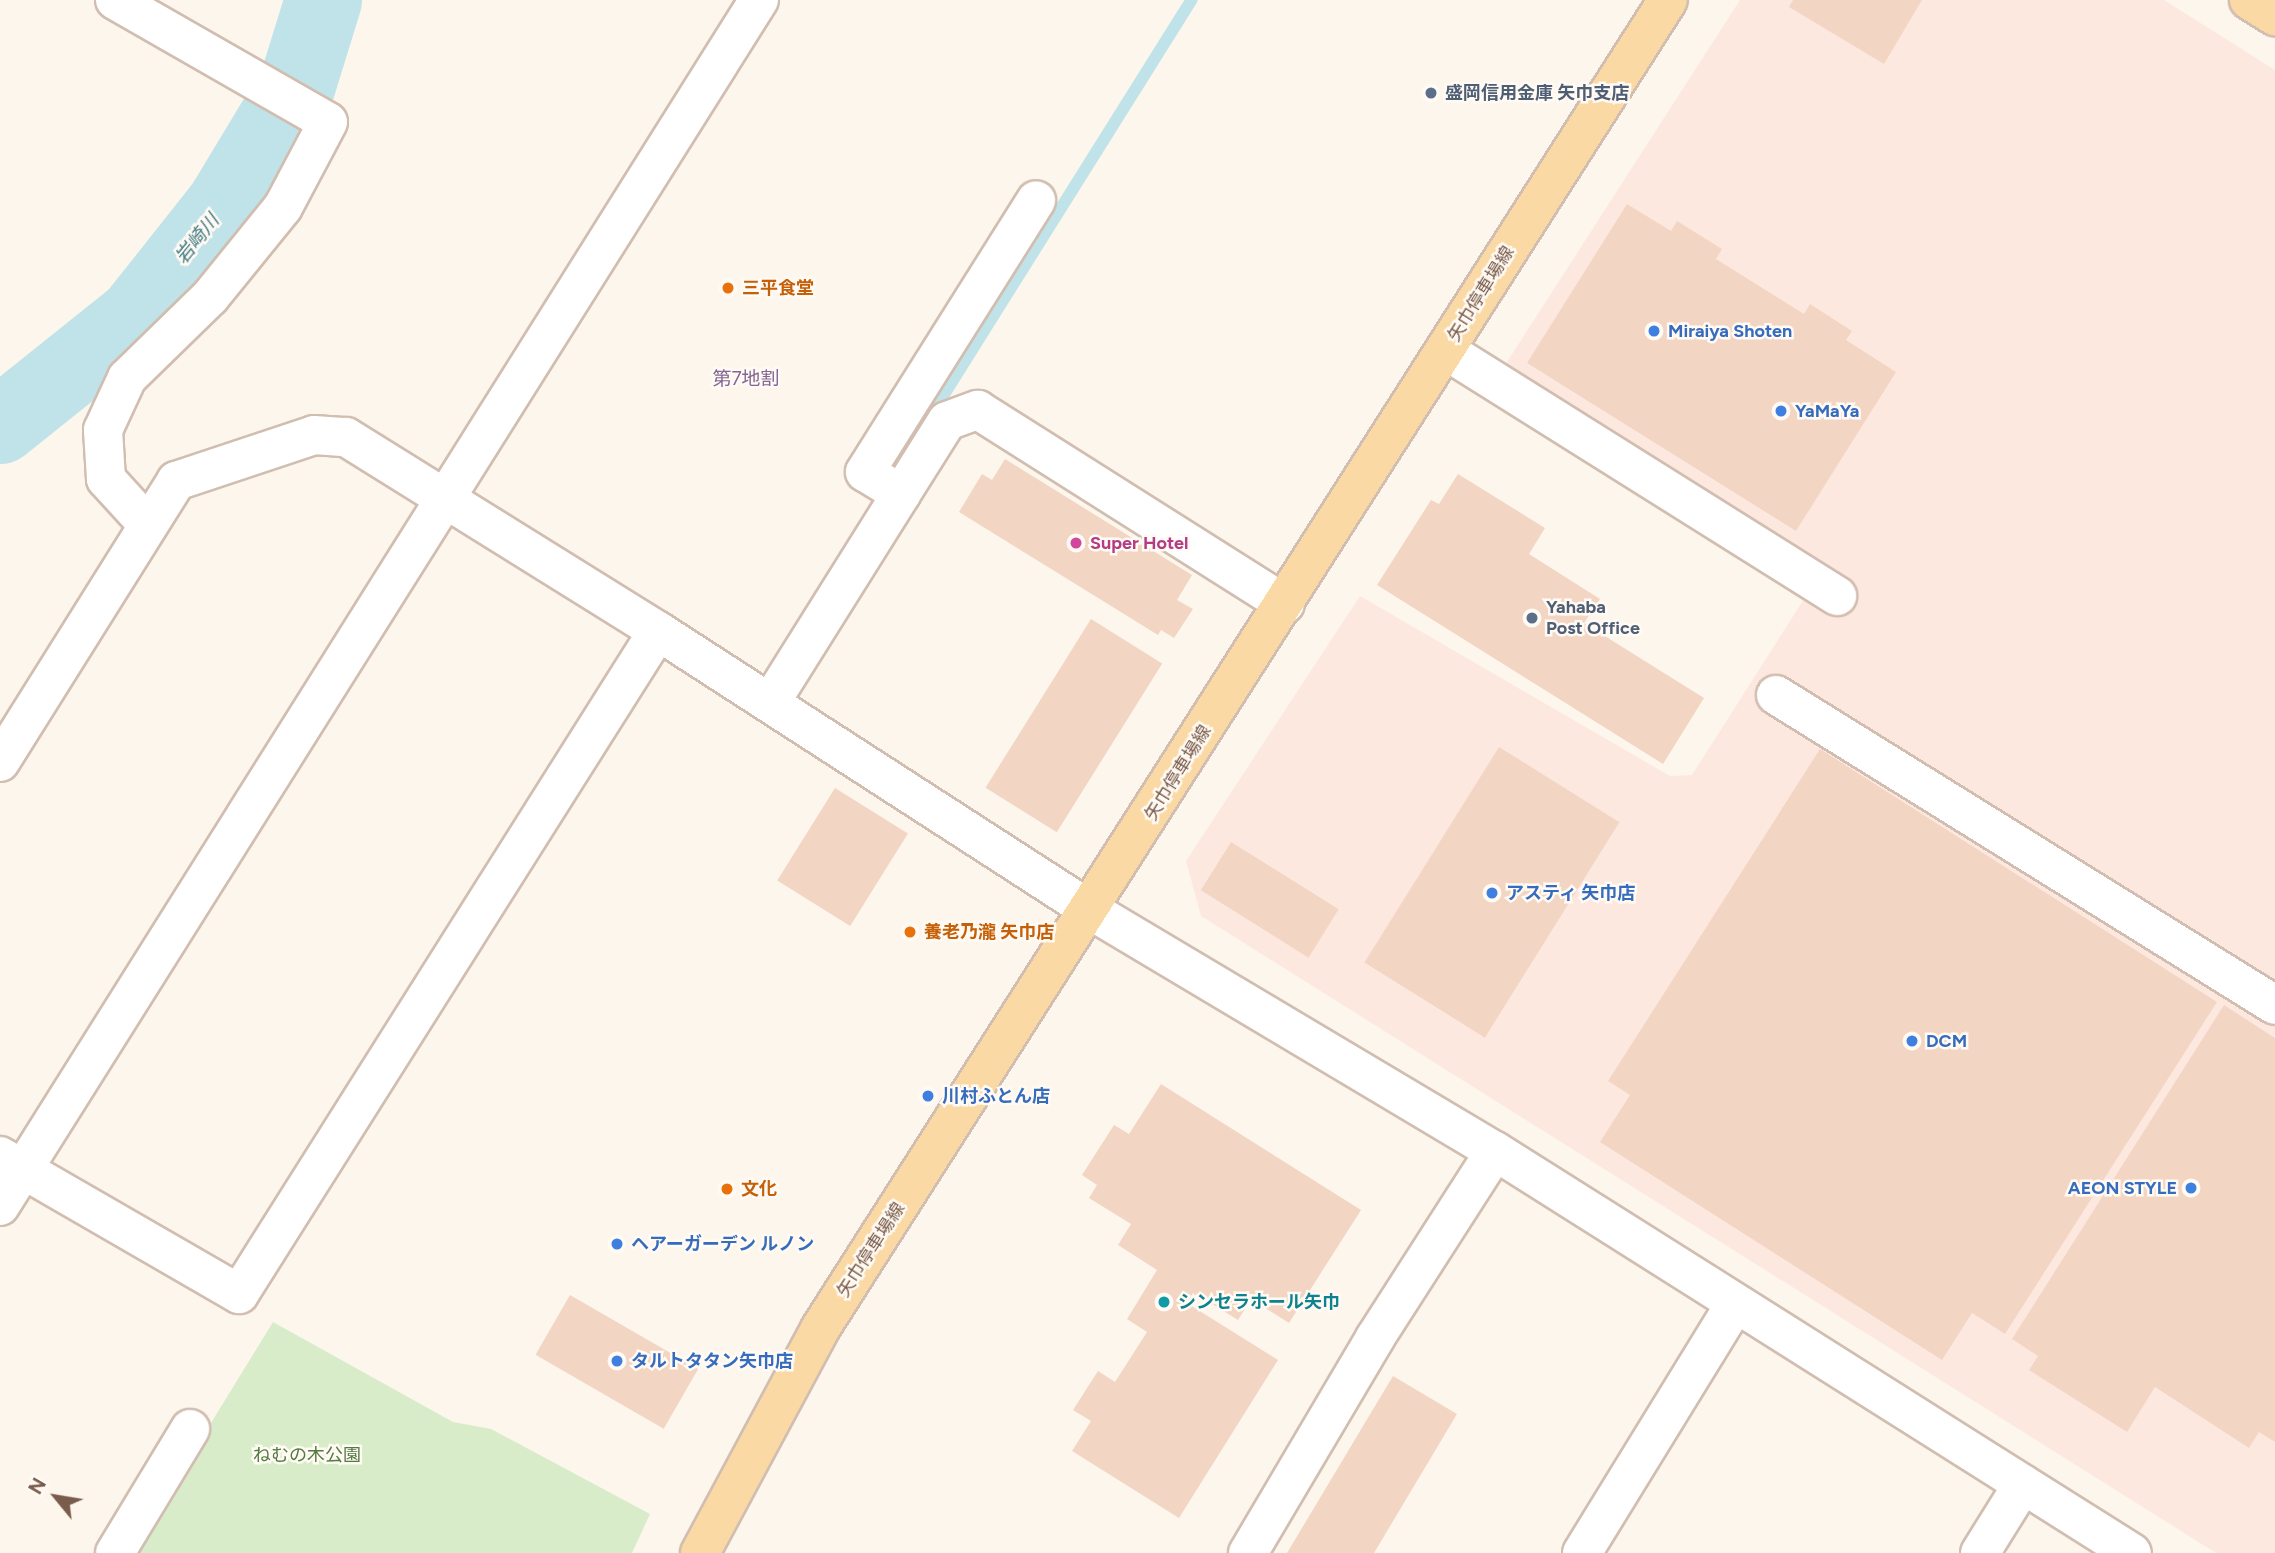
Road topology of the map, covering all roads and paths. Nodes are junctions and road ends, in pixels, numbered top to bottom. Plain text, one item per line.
1 (114, 0) edge
2 (759, 0) edge
3 (1668, 0) edge
4 (2249, 0) edge
5 (2275, 16) edge
6 (1036, 200) dead end
7 (1445, 351) junction
8 (890, 488) junction
9 (446, 497) junction
10 (148, 525) junction
11 (1837, 596) dead end
12 (1285, 604) junction
13 (658, 631) junction
14 (1776, 695) dead end
15 (770, 703) junction
16 (0, 762) edge
17 (1090, 910) junction
18 (2275, 1005) edge
19 (1494, 1151) junction
20 (12, 1163) edge
21 (0, 1206) edge
22 (1735, 1304) junction
23 (190, 1429) dead end
24 (2023, 1484) junction
25 (115, 1553) edge
26 (700, 1553) edge
27 (1248, 1553) edge
28 (1582, 1553) edge
29 (1980, 1553) edge
30 (2132, 1553) edge

1 - 10 street
2 - 9 street
3 - 7 main road, 矢巾停車場線
4 - 5 main road
6 - 8 street
7 - 11 street
7 - 12 main road, 矢巾停車場線
8 - 12 street
8 - 15 street
9 - 10 street
9 - 13 street
9 - 20 street
10 - 16 street
12 - 17 main road, 矢巾停車場線
13 - 15 street
13 - 20 street
14 - 18 street
15 - 17 street
17 - 19 street
17 - 26 main road, 矢巾停車場線
19 - 22 street
19 - 27 street
20 - 21 street
22 - 24 street
22 - 28 street
23 - 25 street
24 - 29 street
24 - 30 street

